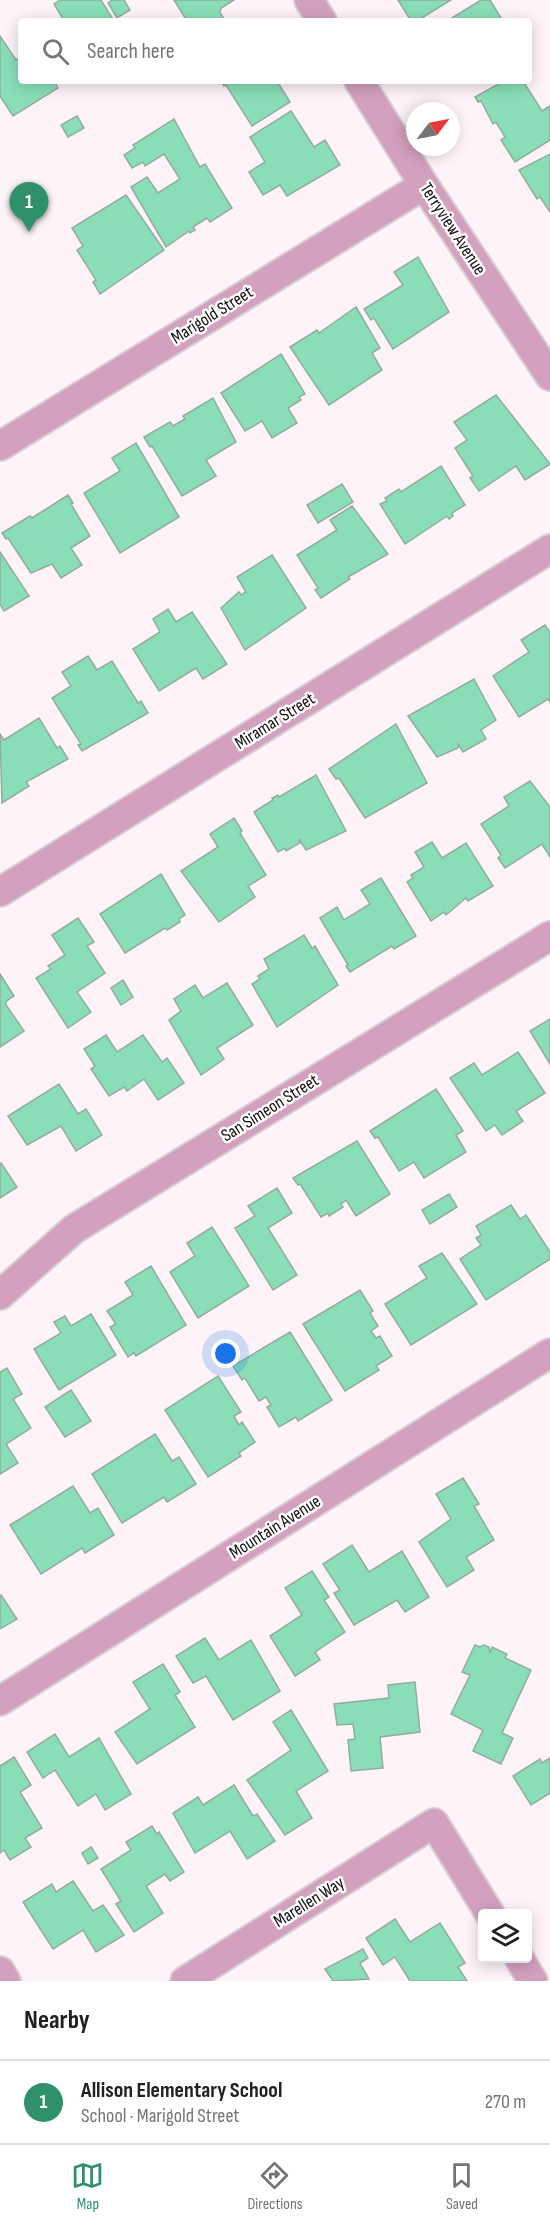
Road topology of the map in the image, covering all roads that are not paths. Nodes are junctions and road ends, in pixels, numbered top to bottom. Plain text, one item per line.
1 (309, 0) edge
2 (320, 18) edge
3 (361, 84) edge
4 (423, 185) junction
5 (550, 376) edge
6 (0, 446) edge
7 (550, 549) edge
8 (0, 892) edge
9 (550, 936) edge
10 (0, 1295) edge
11 (550, 1353) edge
12 (0, 1701) edge
13 (487, 1909) edge
14 (522, 1963) edge
15 (0, 1971) edge
16 (6, 1981) edge
17 (185, 1981) edge
18 (533, 1981) edge

1 - 2 street
3 - 4 street, Terryview Avenue
4 - 5 street, Terryview Avenue
4 - 6 street, Marigold Street
7 - 8 street, Miramar Street
9 - 10 street, San Simeon Street
11 - 12 street, Mountain Avenue
13 - 17 street, Marellen Way
14 - 18 street
15 - 16 street

